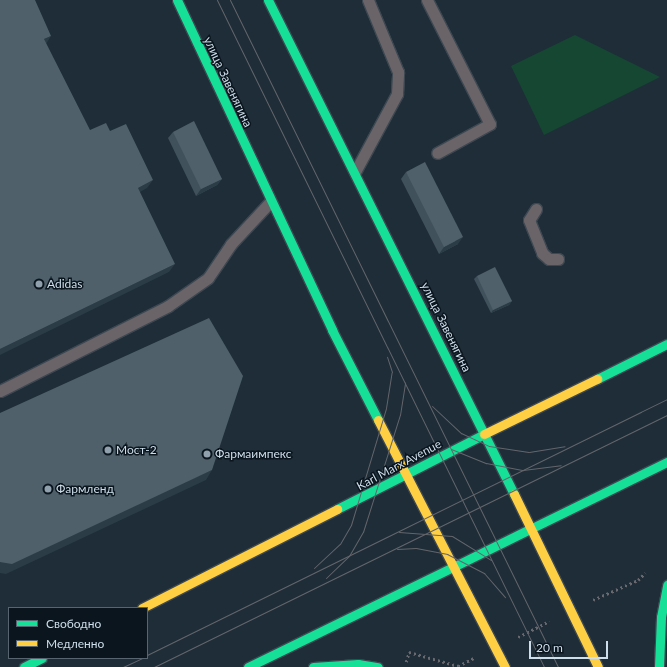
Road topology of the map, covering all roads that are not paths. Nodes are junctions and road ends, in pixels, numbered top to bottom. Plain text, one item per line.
1 (178, 0) edge
2 (268, 0) edge
3 (368, 0) edge
4 (428, 0) edge
5 (437, 153) dead end
6 (355, 172) junction
7 (270, 202) junction
8 (536, 209) dead end
9 (558, 259) dead end
10 (667, 344) edge
11 (0, 390) edge
12 (484, 434) junction
13 (667, 462) edge
14 (406, 474) junction
15 (530, 529) junction
16 (453, 567) junction
17 (667, 585) edge
18 (144, 607) edge
19 (40, 659) edge
20 (24, 667) edge
21 (248, 667) edge
22 (313, 667) edge
23 (378, 667) edge
24 (505, 667) edge
25 (598, 667) edge
26 (659, 667) edge

1 - 7 main road, улица Завенягина
2 - 6 main road, улица Завенягина
3 - 6 lane
4 - 5 lane
6 - 12 main road, улица Завенягина
7 - 11 lane
7 - 14 main road, улица Завенягина
8 - 9 lane
10 - 12 main road, Karl Marx Avenue
12 - 14 main road, Karl Marx Avenue
12 - 15 main road, улица Завенягина
13 - 15 main road
14 - 16 main road, улица Завенягина
14 - 18 main road, Karl Marx Avenue
15 - 16 main road
15 - 25 main road, улица Завенягина
16 - 21 main road
16 - 24 main road, улица Завенягина
17 - 26 main road
19 - 20 main road
22 - 23 main road

